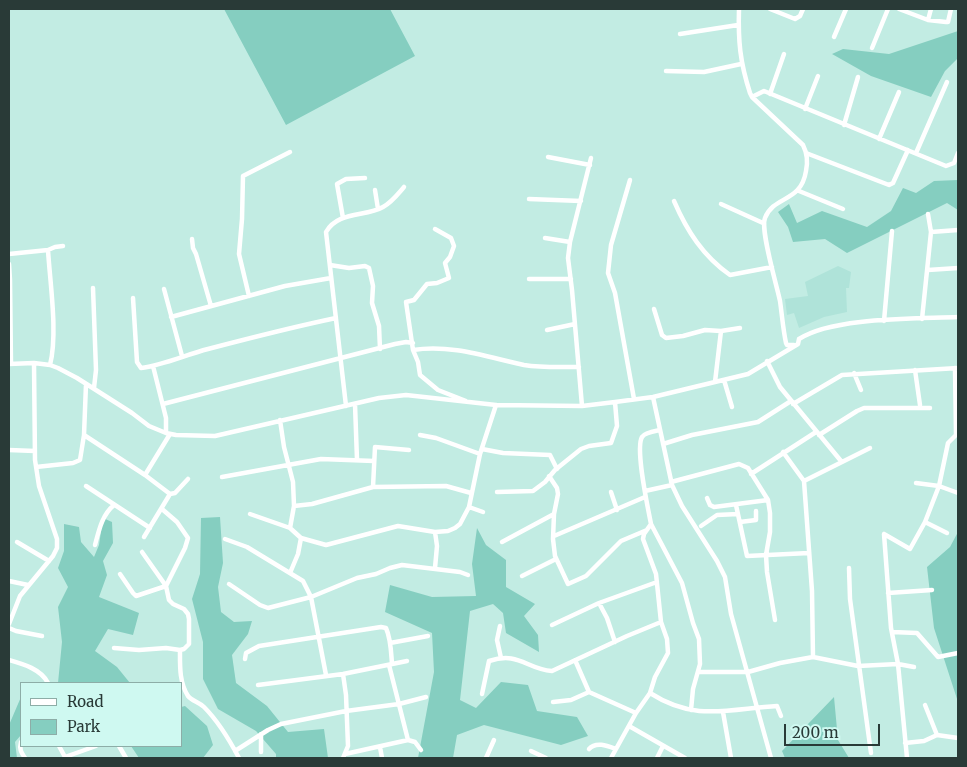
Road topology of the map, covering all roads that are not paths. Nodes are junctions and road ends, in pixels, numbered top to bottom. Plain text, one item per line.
1 (739, 9) edge
2 (770, 9) edge
3 (803, 9) edge
4 (846, 9) edge
5 (888, 9) edge
6 (899, 9) edge
7 (931, 9) edge
8 (951, 9) edge
9 (928, 20) junction
10 (738, 26) junction
11 (680, 34) dead end
12 (834, 37) dead end
13 (872, 48) dead end
14 (784, 54) dead end
15 (741, 64) junction
16 (666, 71) dead end
17 (818, 76) dead end
18 (858, 77) dead end
19 (947, 82) dead end
20 (899, 92) dead end
21 (770, 94) junction
22 (752, 97) junction
23 (805, 109) junction
24 (844, 125) junction
25 (879, 139) junction
26 (908, 150) junction
27 (290, 152) dead end
28 (916, 153) junction
29 (958, 153) edge
30 (806, 154) junction
31 (548, 157) dead end
32 (592, 158) dead end
33 (590, 165) junction
34 (365, 178) dead end
35 (630, 180) dead end
36 (404, 187) dead end
37 (375, 190) dead end
38 (799, 191) junction
39 (529, 199) dead end
40 (581, 201) junction
41 (674, 202) dead end
42 (721, 204) dead end
43 (378, 209) junction
44 (843, 209) dead end
45 (928, 214) dead end
46 (343, 218) junction
47 (764, 223) junction
48 (435, 229) dead end
49 (958, 230) edge
50 (892, 232) dead end
51 (930, 232) junction
52 (545, 238) dead end
53 (192, 239) dead end
54 (570, 242) junction
55 (63, 246) dead end
56 (48, 250) junction
57 (9, 254) edge
58 (9, 264) edge
59 (330, 265) junction
60 (772, 267) junction
61 (958, 268) edge
62 (928, 270) junction
63 (331, 278) junction
64 (529, 279) dead end
65 (571, 279) junction
66 (93, 288) dead end
67 (164, 289) dead end
68 (249, 296) junction
69 (133, 298) dead end
70 (211, 306) junction
71 (654, 308) dead end
72 (172, 317) junction
73 (958, 317) edge
74 (336, 318) junction
75 (922, 319) junction
76 (884, 321) junction
77 (575, 324) junction
78 (740, 328) dead end
79 (547, 330) dead end
80 (721, 331) junction
81 (413, 343) junction
82 (798, 344) junction
83 (380, 349) junction
84 (412, 350) junction
85 (182, 356) junction
86 (341, 359) junction
87 (767, 361) junction
88 (34, 363) junction
89 (10, 364) edge
90 (50, 365) junction
91 (153, 366) junction
92 (579, 367) junction
93 (957, 368) edge
94 (915, 370) junction
95 (854, 373) junction
96 (724, 380) junction
97 (715, 382) junction
98 (86, 384) junction
99 (94, 388) junction
100 (861, 390) dead end
101 (653, 397) junction
102 (634, 399) junction
103 (615, 402) junction
104 (792, 402) junction
105 (163, 404) junction
106 (355, 404) junction
107 (474, 404) junction
108 (496, 405) junction
109 (920, 405) dead end
110 (346, 406) junction
111 (582, 406) junction
112 (732, 407) dead end
113 (930, 408) dead end
114 (958, 408) edge
115 (280, 420) junction
116 (660, 430) junction
117 (168, 434) junction
118 (818, 434) junction
119 (84, 435) junction
120 (420, 435) dead end
121 (957, 435) edge
122 (663, 444) junction
123 (870, 448) dead end
124 (9, 450) edge
125 (409, 450) dead end
126 (34, 451) junction
127 (481, 451) junction
128 (783, 452) junction
129 (357, 460) junction
130 (374, 461) junction
131 (840, 462) junction
132 (288, 464) junction
133 (36, 467) junction
134 (557, 469) junction
135 (751, 474) junction
136 (146, 475) junction
137 (549, 476) junction
138 (222, 477) dead end
139 (188, 479) dead end
140 (804, 481) junction
141 (916, 483) dead end
142 (672, 484) junction
143 (86, 486) dead end
144 (939, 486) junction
145 (373, 487) junction
146 (471, 492) junction
147 (497, 492) dead end
148 (611, 492) dead end
149 (958, 493) edge
150 (170, 494) junction
151 (645, 494) junction
152 (707, 498) dead end
153 (768, 500) junction
154 (114, 505) junction
155 (736, 505) junction
156 (294, 506) junction
157 (468, 507) junction
158 (162, 509) junction
159 (617, 510) junction
160 (756, 511) dead end
161 (483, 512) dead end
162 (250, 514) dead end
163 (554, 514) junction
164 (738, 514) junction
165 (740, 522) junction
166 (925, 522) junction
167 (651, 524) junction
168 (700, 526) dead end
169 (150, 528) junction
170 (290, 528) junction
171 (647, 530) junction
172 (436, 532) junction
173 (947, 533) dead end
174 (554, 536) junction
175 (144, 537) dead end
176 (301, 538) junction
177 (225, 539) dead end
178 (17, 542) dead end
179 (502, 542) dead end
180 (95, 545) dead end
181 (142, 552) dead end
182 (808, 553) junction
183 (766, 555) junction
184 (556, 558) junction
185 (49, 561) junction
186 (435, 568) junction
187 (849, 568) dead end
188 (290, 573) junction
189 (120, 574) dead end
190 (468, 575) dead end
191 (522, 576) dead end
192 (9, 581) edge
193 (657, 582) junction
194 (228, 584) dead end
195 (28, 585) junction
196 (166, 586) junction
197 (932, 590) dead end
198 (888, 592) junction
199 (311, 597) junction
200 (599, 603) junction
201 (775, 620) dead end
202 (661, 622) junction
203 (9, 624) edge
204 (552, 624) dead end
205 (500, 626) dead end
206 (9, 628) edge
207 (892, 632) junction
208 (42, 636) dead end
209 (319, 636) junction
210 (428, 636) dead end
211 (615, 642) junction
212 (390, 643) junction
213 (114, 648) dead end
214 (180, 650) junction
215 (958, 653) edge
216 (813, 657) junction
217 (501, 658) junction
218 (244, 659) dead end
219 (9, 660) edge
220 (575, 660) junction
221 (407, 661) dead end
222 (390, 664) junction
223 (898, 664) junction
224 (858, 666) junction
225 (914, 667) dead end
226 (698, 672) junction
227 (748, 672) junction
228 (343, 674) junction
229 (326, 675) junction
230 (48, 682) edge
231 (182, 682) edge
232 (182, 683) edge
233 (258, 685) dead end
234 (589, 692) junction
235 (650, 693) junction
236 (482, 694) dead end
237 (426, 697) dead end
238 (552, 702) dead end
239 (399, 704) junction
240 (925, 705) dead end
241 (756, 707) junction
242 (691, 710) junction
243 (346, 711) junction
244 (636, 712) junction
245 (723, 712) junction
246 (781, 716) dead end
247 (628, 726) junction
248 (261, 734) junction
249 (937, 735) junction
250 (958, 738) edge
251 (408, 740) junction
252 (494, 740) dead end
253 (905, 743) junction
254 (663, 746) junction
255 (20, 747) edge
256 (60, 747) edge
257 (93, 747) edge
258 (120, 747) edge
259 (380, 747) junction
260 (616, 748) junction
261 (589, 749) dead end
262 (235, 750) junction
263 (421, 750) dead end
264 (261, 752) dead end
265 (871, 753) dead end
266 (344, 756) edge
267 (25, 758) edge
268 (126, 758) edge
269 (239, 758) edge
270 (382, 758) edge
271 (486, 758) edge
272 (531, 758) edge
273 (546, 758) edge
274 (610, 758) edge
275 (657, 758) edge
276 (685, 758) edge
277 (731, 758) edge
278 (771, 758) edge
279 (907, 758) edge

1 - 10 street
2 - 3 street
4 - 12 street
5 - 13 street
6 - 9 street
7 - 9 street
8 - 9 street
10 - 11 street
10 - 15 street
14 - 21 street
15 - 16 street
15 - 22 street
17 - 23 street
18 - 24 street
19 - 28 street
20 - 25 street
21 - 22 street
21 - 23 street
22 - 30 street
23 - 24 street
24 - 25 street
25 - 26 street
26 - 28 street
26 - 30 street
27 - 68 street
28 - 29 street
30 - 38 street
31 - 33 street
32 - 33 street
33 - 40 street
34 - 46 street
35 - 102 street
36 - 43 street
37 - 43 street
38 - 44 street
38 - 47 street
39 - 40 street
40 - 54 street
41 - 60 street
42 - 47 street
43 - 46 street
45 - 51 street
46 - 59 street
47 - 60 street
48 - 81 street
49 - 51 street
50 - 76 street
51 - 62 street
52 - 54 street
53 - 70 street
54 - 65 street
55 - 56 street
56 - 57 street
56 - 90 street
58 - 89 street
59 - 63 street
59 - 83 street
60 - 82 street
61 - 62 street
62 - 75 street
63 - 68 street
63 - 74 street
64 - 65 street
65 - 77 street
66 - 99 street
67 - 72 street
68 - 70 street
69 - 91 street
70 - 72 street
71 - 80 street
72 - 85 street
73 - 75 street
74 - 85 street
74 - 86 street
75 - 76 street
76 - 82 street
77 - 79 street
77 - 92 street
78 - 80 street
80 - 97 street
81 - 83 street
81 - 84 street
82 - 87 street
83 - 86 street
84 - 92 street
84 - 107 street
85 - 91 street
86 - 105 street
86 - 110 street
87 - 96 street
87 - 104 street
88 - 89 street
88 - 90 street
88 - 126 street
90 - 98 street
91 - 105 street
92 - 111 street
93 - 94 street
93 - 114 street
94 - 95 street
94 - 109 street
95 - 100 street
95 - 104 street
96 - 97 street
96 - 112 street
97 - 101 street
98 - 99 street
98 - 119 street
99 - 117 street
101 - 102 street
101 - 116 street
102 - 103 street
103 - 111 street
103 - 134 street
104 - 118 street
104 - 122 street
105 - 117 street
106 - 107 street
106 - 110 street
106 - 129 street
107 - 108 street
108 - 111 street
108 - 127 street
110 - 115 street
113 - 118 street
114 - 121 street
115 - 117 street
115 - 132 street
116 - 122 street
116 - 151 street
117 - 136 street
118 - 128 street
118 - 131 street
119 - 133 street
119 - 136 street
120 - 127 street
121 - 144 street
122 - 142 street
123 - 131 street
124 - 126 street
125 - 130 street
126 - 133 street
127 - 134 street
127 - 146 street
128 - 135 street
128 - 140 street
129 - 130 street
129 - 132 street
130 - 145 street
131 - 140 street
132 - 138 street
132 - 156 street
133 - 185 street
134 - 137 street
135 - 142 street
135 - 153 street
136 - 150 street
137 - 147 street
137 - 163 street
139 - 150 street
140 - 182 street
141 - 144 street
142 - 151 street
142 - 227 street
143 - 154 street
144 - 149 street
144 - 166 street
145 - 146 street
145 - 156 street
146 - 157 street
148 - 159 street
150 - 158 street
151 - 159 street
151 - 167 street
152 - 155 street
153 - 155 street
153 - 183 street
154 - 169 street
154 - 180 street
155 - 164 street
156 - 170 street
157 - 161 street
157 - 172 street
158 - 169 street
158 - 196 street
159 - 174 street
160 - 165 street
162 - 170 street
163 - 174 street
163 - 179 street
164 - 165 street
164 - 168 street
165 - 183 street
166 - 173 street
166 - 198 street
167 - 171 street
167 - 226 street
169 - 175 street
170 - 176 street
171 - 184 street
171 - 193 street
172 - 176 street
172 - 186 street
174 - 184 street
176 - 188 street
177 - 188 street
178 - 185 street
181 - 196 street
182 - 183 street
182 - 216 street
183 - 201 street
184 - 191 street
185 - 195 street
186 - 190 street
186 - 199 street
187 - 224 street
188 - 199 street
189 - 196 street
192 - 195 street
193 - 200 street
193 - 202 street
194 - 199 street
195 - 203 street
196 - 214 street
197 - 198 street
198 - 207 street
199 - 209 street
200 - 204 street
200 - 211 street
202 - 211 street
202 - 235 street
205 - 217 street
206 - 208 street
207 - 215 street
207 - 223 street
209 - 212 street
209 - 218 street
209 - 229 street
210 - 212 street
211 - 220 street
212 - 222 street
213 - 214 street
214 - 231 street
216 - 224 street
216 - 227 street
217 - 220 street
217 - 236 street
219 - 230 street
220 - 234 street
221 - 222 street
222 - 228 street
222 - 239 street
223 - 224 street
223 - 225 street
223 - 253 street
224 - 265 street
226 - 227 street
226 - 242 street
227 - 241 street
228 - 229 street
228 - 243 street
229 - 233 street
232 - 262 street
234 - 238 street
234 - 244 street
235 - 242 street
235 - 244 street
237 - 239 street
239 - 243 street
239 - 251 street
240 - 249 street
241 - 245 street
241 - 246 street
241 - 278 street
242 - 245 street
243 - 248 street
243 - 266 street
244 - 247 street
245 - 277 street
247 - 254 street
247 - 260 street
248 - 262 street
248 - 264 street
249 - 250 street
249 - 253 street
251 - 259 street
251 - 263 street
252 - 271 street
253 - 279 street
254 - 275 street
254 - 276 street
255 - 267 street
256 - 257 street
258 - 268 street
259 - 266 street
259 - 270 street
260 - 261 street
260 - 274 street
262 - 269 street
272 - 273 street

